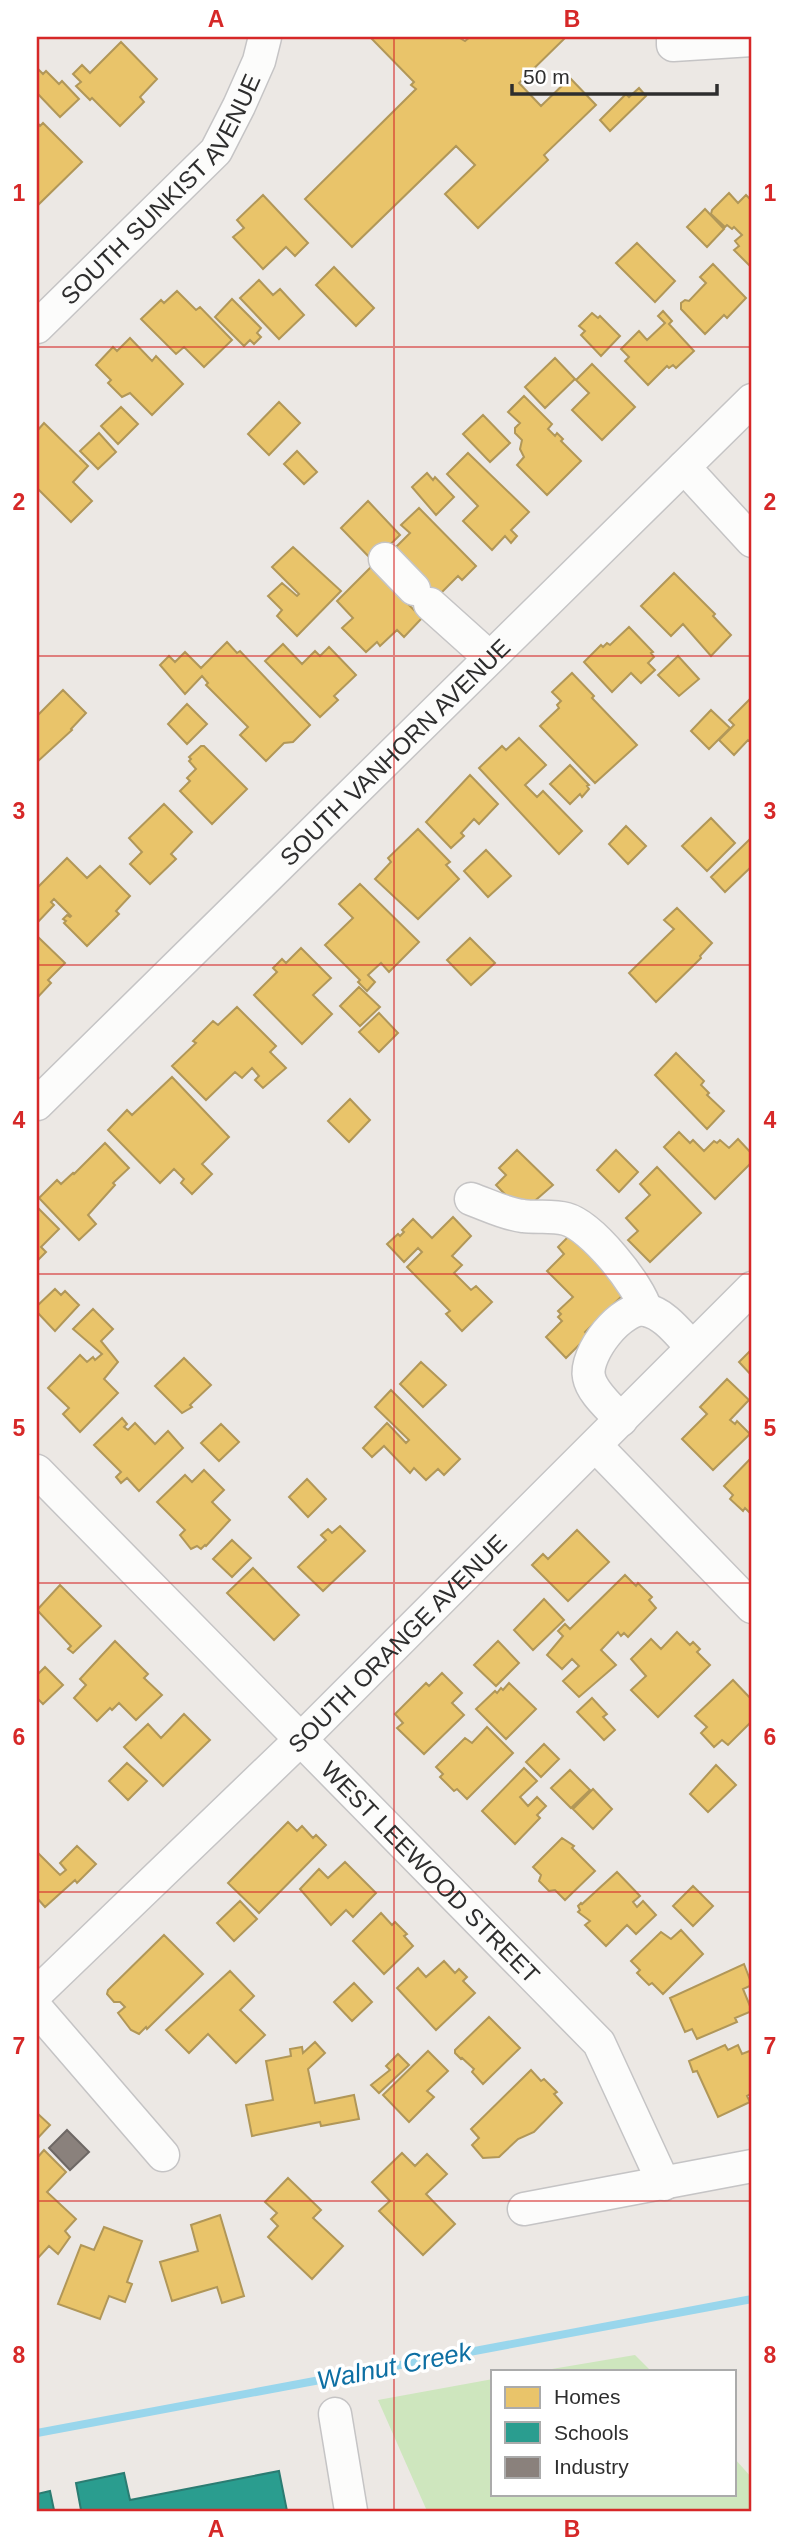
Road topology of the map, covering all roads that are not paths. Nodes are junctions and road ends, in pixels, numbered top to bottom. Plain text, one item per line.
1 (265, 37) edge
2 (673, 37) edge
3 (752, 40) edge
4 (37, 327) edge
5 (752, 400) edge
6 (684, 467) junction
7 (752, 541) edge
8 (386, 559) dead end
9 (489, 657) junction
10 (37, 1104) edge
11 (471, 1199) dead end
12 (752, 1288) edge
13 (646, 1310) junction
14 (692, 1346) junction
15 (621, 1420) junction
16 (596, 1446) junction
17 (37, 1471) edge
18 (752, 1607) edge
19 (302, 1738) junction
20 (37, 1993) edge
21 (37, 2009) edge
22 (163, 2155) dead end
23 (752, 2166) edge
24 (664, 2184) junction
25 (524, 2209) dead end
26 (335, 2414) dead end
27 (351, 2511) edge

1 - 4 street, SOUTH SUNKIST AVENUE
2 - 3 street
5 - 6 street, SOUTH VANHORN AVENUE
6 - 7 street
6 - 9 street, SOUTH VANHORN AVENUE
8 - 9 street
9 - 10 street, SOUTH VANHORN AVENUE
11 - 13 street
12 - 14 street, SOUTH ORANGE AVENUE
13 - 14 street
13 - 15 street
14 - 15 street, SOUTH ORANGE AVENUE
15 - 16 street, SOUTH ORANGE AVENUE
16 - 18 street
16 - 19 street, SOUTH ORANGE AVENUE
17 - 19 street, WEST LEEWOOD STREET
19 - 20 street, SOUTH ORANGE AVENUE
19 - 24 street, WEST LEEWOOD STREET
21 - 22 street
23 - 24 street
24 - 25 street
26 - 27 street

